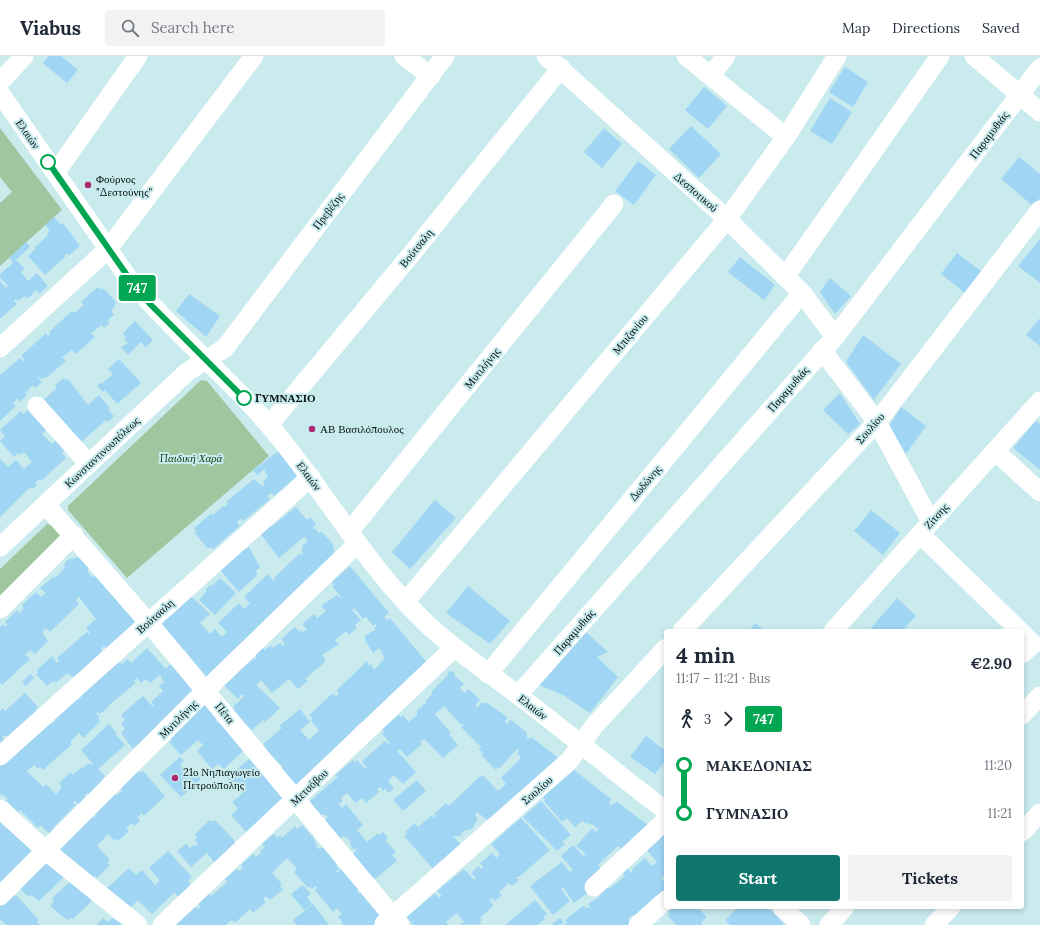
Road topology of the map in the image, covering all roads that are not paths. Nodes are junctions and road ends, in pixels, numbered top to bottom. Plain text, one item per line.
1 (24, 56) edge
2 (138, 56) edge
3 (254, 56) edge
4 (404, 56) edge
5 (445, 56) edge
6 (546, 56) edge
7 (686, 56) edge
8 (726, 56) edge
9 (837, 56) edge
10 (940, 56) edge
11 (974, 56) edge
12 (561, 68) junction
13 (1040, 68) edge
14 (711, 75) junction
15 (431, 76) junction
16 (0, 82) edge
17 (0, 93) edge
18 (1020, 93) junction
19 (1040, 112) edge
20 (786, 137) junction
21 (56, 172) junction
22 (614, 204) dead end
23 (1040, 210) edge
24 (727, 219) junction
25 (108, 249) junction
26 (785, 277) junction
27 (802, 293) junction
28 (829, 344) junction
29 (0, 348) edge
30 (205, 360) junction
31 (1040, 401) edge
32 (37, 406) dead end
33 (877, 422) junction
34 (269, 425) junction
35 (995, 451) junction
36 (89, 464) junction
37 (319, 482) junction
38 (1040, 492) edge
39 (46, 505) junction
40 (925, 528) junction
41 (74, 536) junction
42 (354, 538) junction
43 (0, 547) edge
44 (406, 601) junction
45 (0, 608) edge
46 (148, 622) junction
47 (843, 627) edge
48 (684, 629) edge
49 (1018, 629) edge
50 (1024, 635) edge
51 (454, 648) junction
52 (664, 650) edge
53 (1024, 652) edge
54 (488, 674) junction
55 (206, 690) junction
56 (518, 695) junction
57 (1040, 696) edge
58 (1024, 713) edge
59 (581, 746) junction
60 (0, 756) edge
61 (295, 800) junction
62 (0, 809) edge
63 (664, 809) edge
64 (1040, 813) edge
65 (664, 822) edge
66 (1024, 830) edge
67 (46, 851) junction
68 (594, 887) dead end
69 (0, 896) edge
70 (664, 902) edge
71 (784, 909) edge
72 (843, 909) edge
73 (949, 909) edge
74 (392, 922) edge
75 (800, 924) edge
76 (138, 925) edge
77 (162, 925) edge
78 (638, 925) edge
79 (829, 925) edge
80 (934, 925) edge

1 - 16 street
2 - 21 street
3 - 25 street
4 - 15 street
5 - 15 street, Πρεβέζης
6 - 12 street, Δεσποτικού
7 - 14 street
8 - 14 street
9 - 20 street, Μπιζανίου
10 - 26 street
11 - 18 street
12 - 24 street, Δεσποτικού
12 - 34 street, Βούτσαλη
13 - 18 street, Παραμυθιάς
14 - 20 street
15 - 30 street, Πρεβέζης
17 - 21 street, Ελαιών
18 - 19 street
18 - 28 street, Παραμυθιάς
20 - 24 street, Μπιζανίου
21 - 25 street, Ελαιών
22 - 42 street, Μυτιλήνης
23 - 33 street, Σουλίου
24 - 26 street, Δεσποτικού
24 - 44 street, Μπιζανίου
25 - 29 street
25 - 30 street, Ελαιών
26 - 27 street, Δεσποτικού
27 - 28 street, Δεσποτικού
27 - 54 street, Δωδώνης
28 - 33 street, Δεσποτικού
28 - 56 street, Παραμυθιάς
30 - 34 street, Ελαιών
30 - 36 street, Κωνσταντινουπόλεως
31 - 35 street, Ζίτσης
32 - 36 street
33 - 40 street, Δεσποτικού
33 - 48 street, Σουλίου
34 - 37 street, Ελαιών
35 - 38 street
35 - 40 street, Ζίτσης
36 - 39 street, Κωνσταντινουπόλεως
37 - 42 street, Ελαιών
37 - 46 street, Βούτσαλη
39 - 41 street, Πέτα
39 - 43 street, Κωνσταντινουπόλεως
40 - 47 street, Ζίτσης
40 - 49 street, Δεσποτικού
41 - 45 street
41 - 46 street, Πέτα
42 - 44 street, Ελαιών
42 - 55 street, Μυτιλήνης
44 - 51 street, Ελαιών
46 - 55 street, Πέτα
46 - 60 street, Βούτσαλη
50 - 53 street, Δεσποτικού
51 - 54 street, Ελαιών
51 - 61 street, Μετσόβου
52 - 59 street, Σουλίου
54 - 56 street, Ελαιών
55 - 61 street, Πέτα
55 - 67 street, Μυτιλήνης
56 - 59 street, Ελαιών
57 - 58 street
59 - 63 street, Ελαιών
59 - 74 street, Σουλίου
61 - 74 street, Πέτα
61 - 77 street, Μετσόβου
62 - 67 street
64 - 66 street
65 - 68 street
67 - 69 street, Μυτιλήνης
67 - 76 street
70 - 78 street
71 - 75 street
72 - 79 street
73 - 80 street

